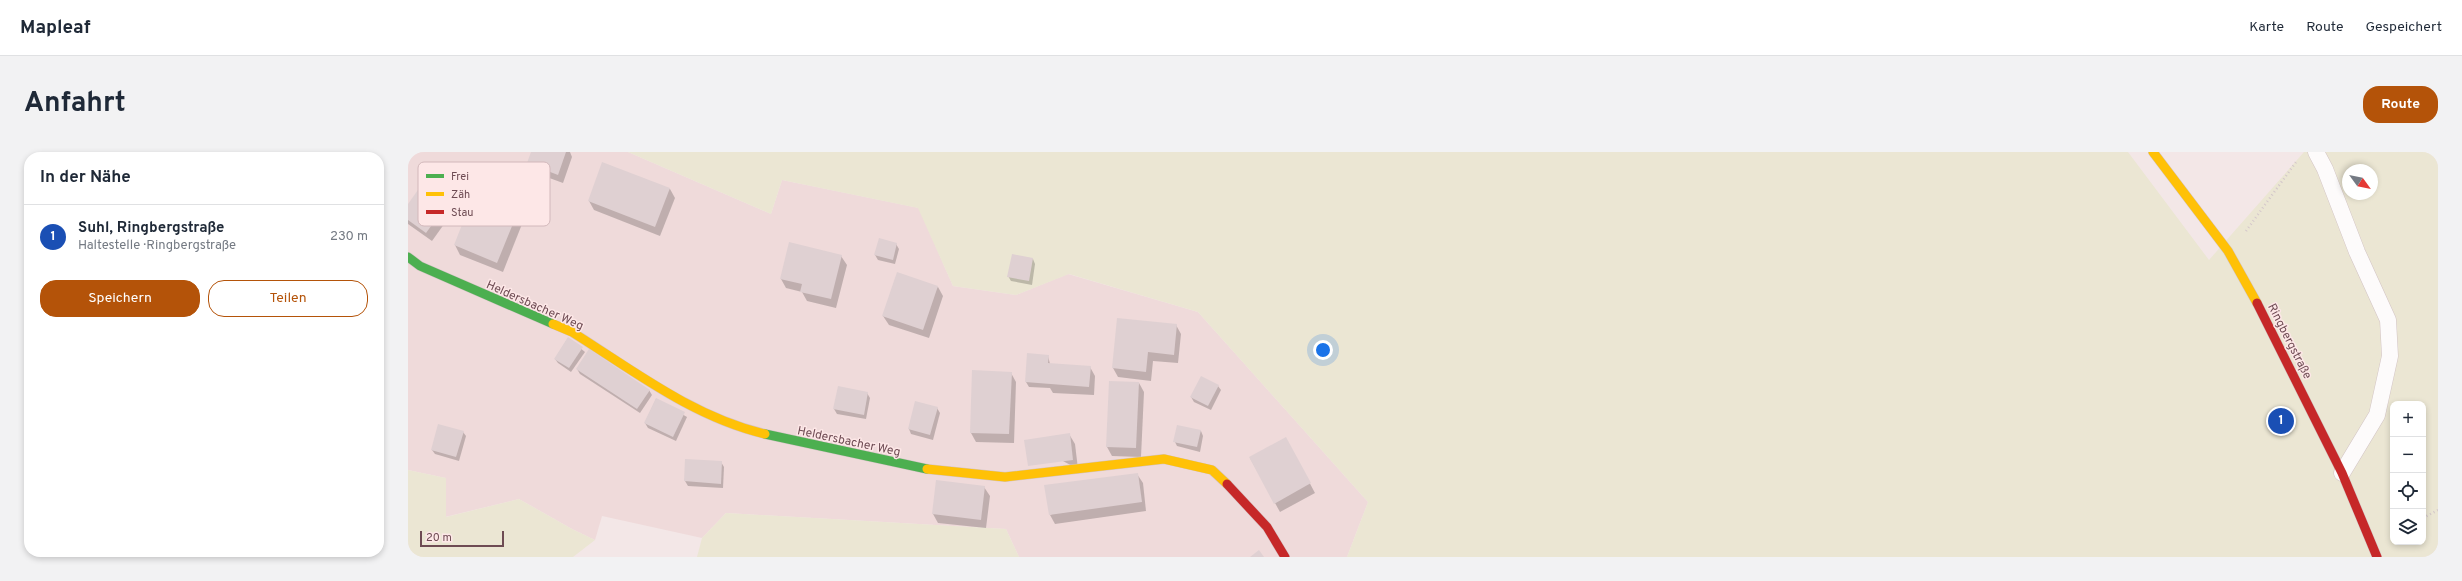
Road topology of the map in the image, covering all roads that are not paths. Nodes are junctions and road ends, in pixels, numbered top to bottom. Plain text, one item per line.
1 (2153, 152) edge
2 (2316, 152) edge
3 (408, 257) edge
4 (2342, 473) junction
5 (1285, 557) edge
6 (2377, 557) edge

1 - 4 street, Ringbergstraße
2 - 4 lane
3 - 5 street, Heldersbacher Weg
4 - 6 street, Ringbergstraße

